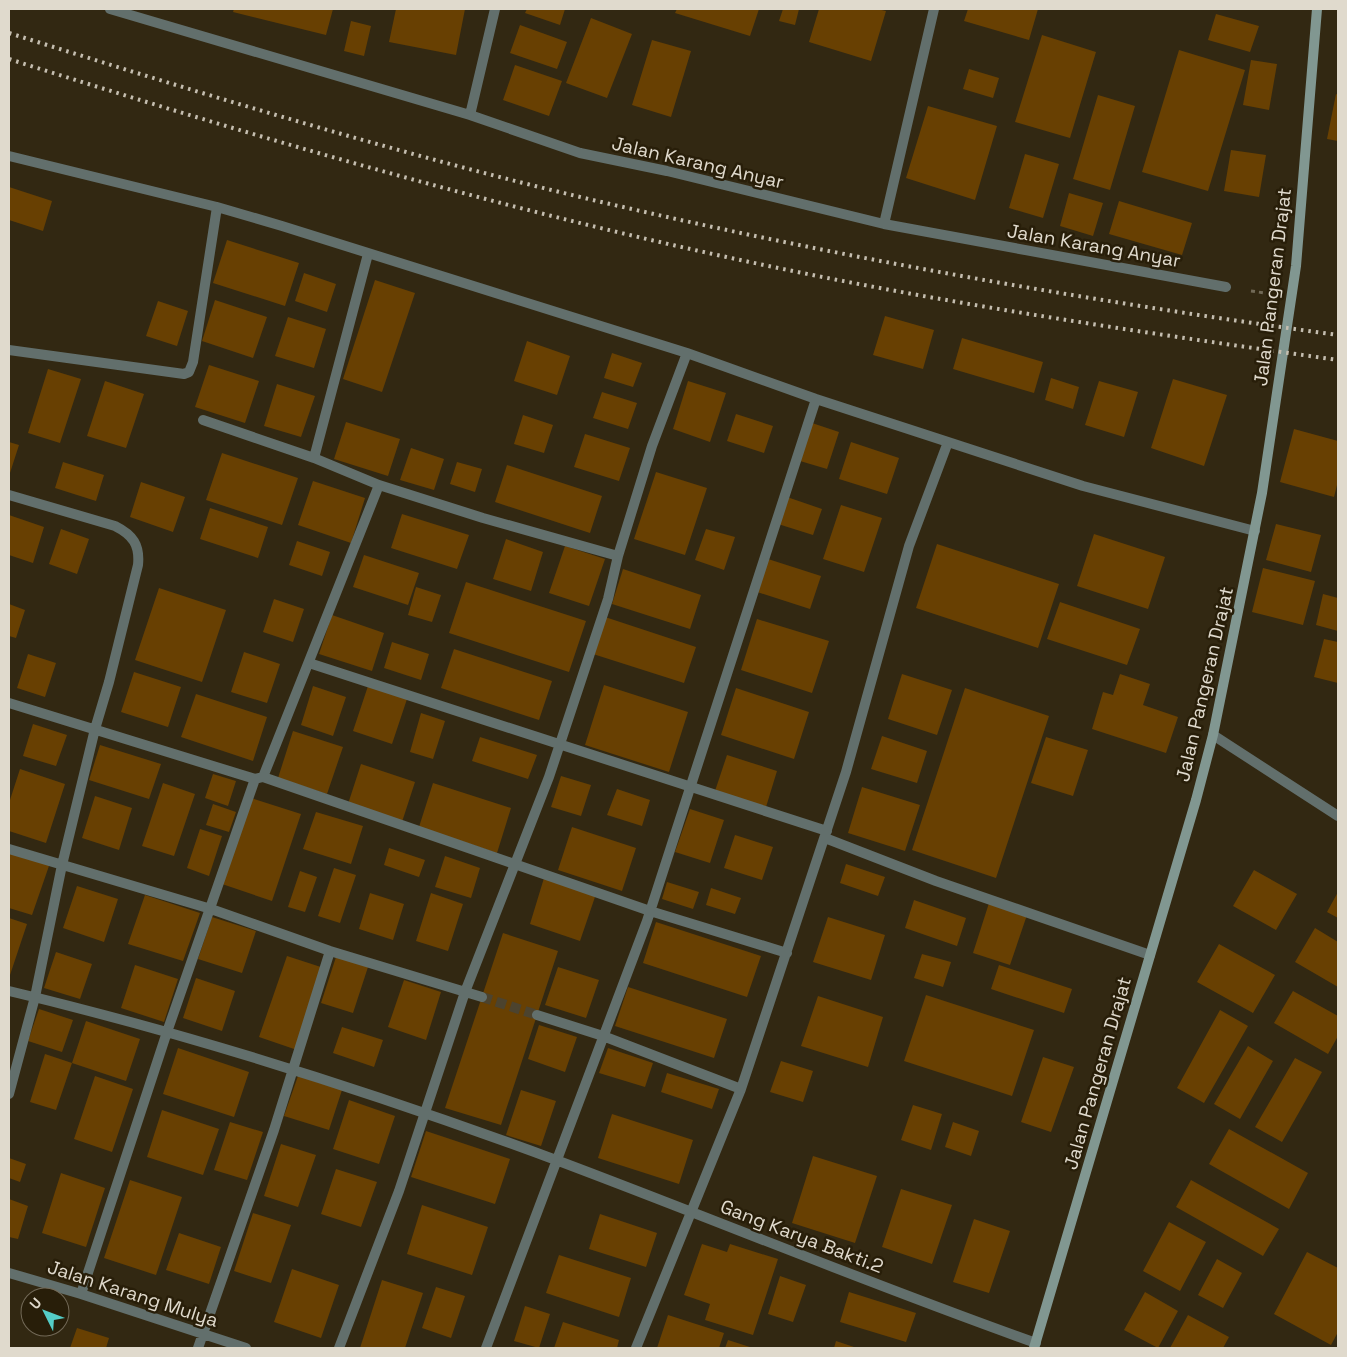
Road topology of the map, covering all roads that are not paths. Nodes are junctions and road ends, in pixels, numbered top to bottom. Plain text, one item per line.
1 (110, 9) edge
2 (495, 9) edge
3 (934, 9) edge
4 (1317, 9) edge
5 (470, 115) junction
6 (9, 156) edge
7 (218, 207) junction
8 (884, 224) junction
9 (368, 254) junction
10 (1226, 287) road end
11 (9, 350) edge
12 (688, 353) junction
13 (816, 399) junction
14 (203, 420) dead end
15 (948, 442) junction
16 (314, 458) junction
17 (379, 484) junction
18 (9, 495) edge
19 (1256, 527) junction
20 (618, 556) junction
21 (309, 663) junction
22 (9, 703) edge
23 (95, 729) junction
24 (1213, 735) junction
25 (559, 744) junction
26 (259, 778) junction
27 (691, 785) junction
28 (1338, 816) edge
29 (826, 835) junction
30 (9, 849) edge
31 (515, 862) junction
32 (62, 865) junction
33 (211, 909) junction
34 (650, 911) junction
35 (330, 951) junction
36 (787, 953) junction
37 (1150, 955) junction
38 (9, 991) edge
39 (465, 992) junction
40 (35, 997) junction
41 (482, 997) tunnel mouth
42 (537, 1015) tunnel mouth
43 (167, 1032) junction
44 (603, 1036) junction
45 (293, 1071) junction
46 (741, 1090) junction
47 (9, 1094) edge
48 (426, 1114) junction
49 (556, 1160) junction
50 (692, 1213) junction
51 (9, 1273) edge
52 (81, 1294) junction
53 (203, 1334) junction
54 (1035, 1345) edge
55 (198, 1348) edge
56 (246, 1348) edge
57 (340, 1348) edge
58 (486, 1348) edge
59 (636, 1348) edge

1 - 5 street, Jalan Karang Anyar
2 - 5 street
3 - 8 street
4 - 19 street, Jalan Pangeran Drajat
5 - 8 street, Jalan Karang Anyar
6 - 7 street
7 - 9 street
7 - 11 street
8 - 10 street, Jalan Karang Anyar
9 - 12 street
9 - 16 street
12 - 13 street
12 - 20 street
13 - 15 street
13 - 27 street
14 - 16 street
15 - 19 street
15 - 29 street
16 - 17 street
17 - 20 street
17 - 21 street
18 - 23 street
19 - 24 street, Jalan Pangeran Drajat
20 - 25 street
21 - 25 street
21 - 26 street
22 - 23 street
23 - 26 street
23 - 32 street
24 - 28 street
24 - 37 street, Jalan Pangeran Drajat
25 - 27 street
25 - 31 street
26 - 31 street
26 - 33 street
27 - 29 street
27 - 34 street
29 - 36 street
29 - 37 street
30 - 32 street
31 - 34 street
31 - 39 street
32 - 33 street
32 - 40 street
33 - 35 street
33 - 43 street
34 - 36 street
34 - 44 street
35 - 39 street
35 - 45 street
36 - 46 street
37 - 54 street, Jalan Pangeran Drajat
38 - 40 street, Gang Karya Bakti.2
39 - 41 street
39 - 48 street
40 - 43 street, Gang Karya Bakti.2
40 - 47 street
42 - 44 street
43 - 45 street, Gang Karya Bakti.2
43 - 52 street
44 - 46 street
44 - 49 street
45 - 48 street, Gang Karya Bakti.2
45 - 53 street
46 - 50 street
48 - 49 street, Gang Karya Bakti.2
48 - 57 street
49 - 50 street, Gang Karya Bakti.2
49 - 58 street
50 - 54 street, Gang Karya Bakti.2
50 - 59 street
51 - 52 street, Jalan Karang Mulya
52 - 53 street, Jalan Karang Mulya
53 - 55 street
53 - 56 street, Jalan Karang Mulya

